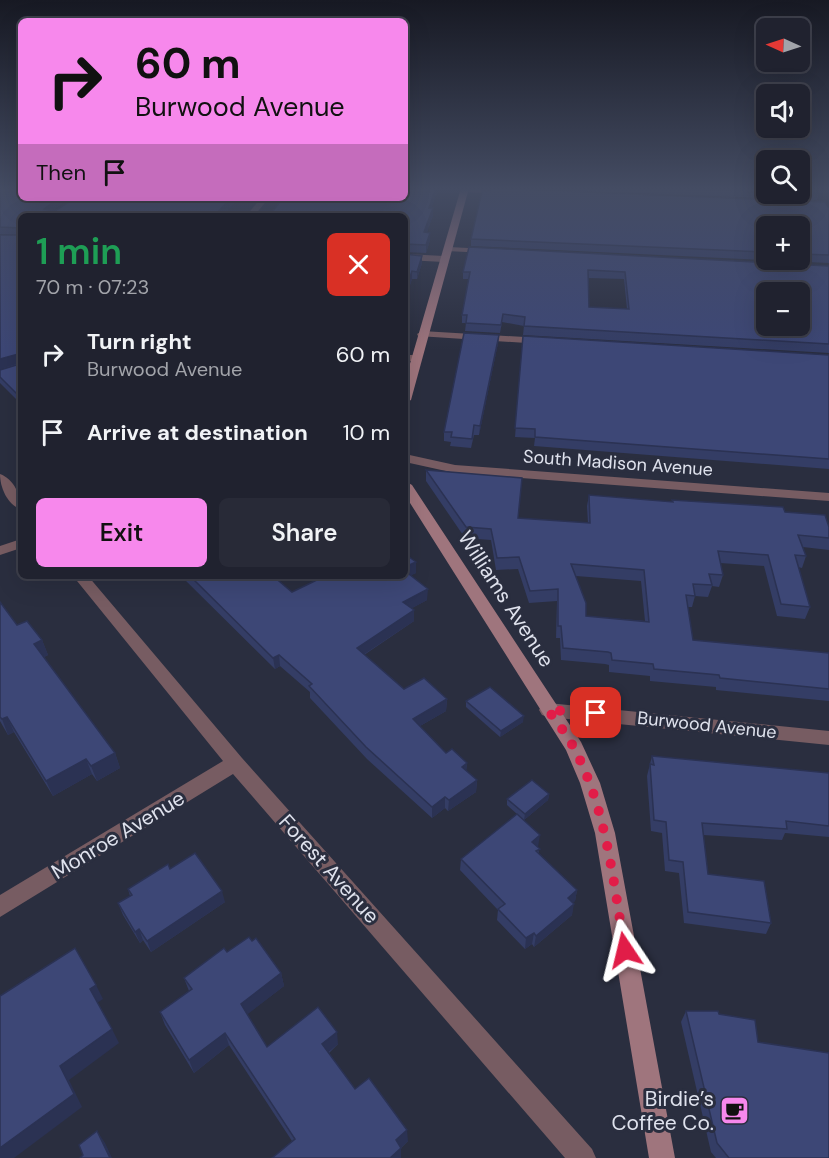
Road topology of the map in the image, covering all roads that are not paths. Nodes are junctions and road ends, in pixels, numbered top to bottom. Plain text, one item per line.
1 (450, 242) edge
2 (448, 249) junction
3 (500, 251) edge
4 (408, 257) edge
5 (444, 259) junction
6 (422, 334) junction
7 (559, 342) edge
8 (410, 358) edge
9 (408, 375) edge
10 (408, 459) edge
11 (0, 478) edge
12 (408, 490) edge
13 (829, 497) edge
14 (18, 501) edge
15 (18, 544) edge
16 (0, 551) edge
17 (82, 579) edge
18 (548, 710) junction
19 (829, 738) edge
20 (235, 763) junction
21 (0, 907) edge
22 (584, 1158) edge
23 (662, 1158) edge

1 - 2 street
2 - 3 street
2 - 5 street
4 - 5 street
5 - 6 street
6 - 7 street
6 - 8 street
8 - 9 street
10 - 13 street, South Madison Avenue
11 - 14 street
12 - 18 street, Williams Avenue
15 - 16 street
17 - 20 street, Forest Avenue
18 - 19 street, Burwood Avenue
18 - 23 street, Williams Avenue
20 - 21 street, Monroe Avenue
20 - 22 street, Forest Avenue

